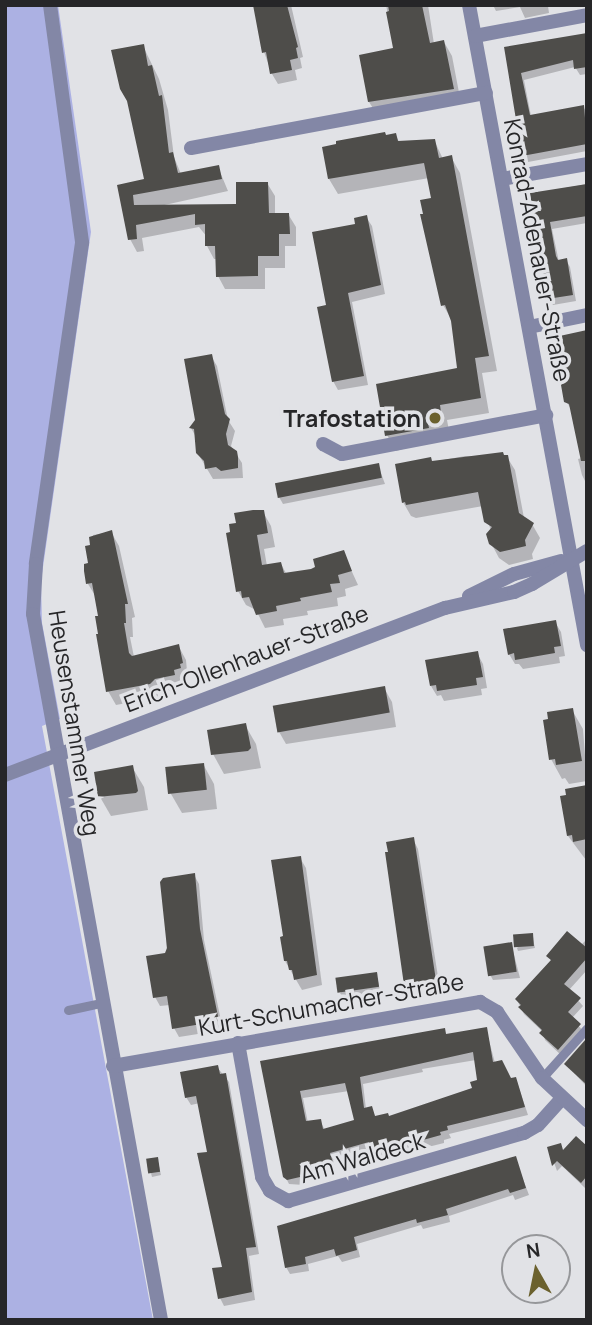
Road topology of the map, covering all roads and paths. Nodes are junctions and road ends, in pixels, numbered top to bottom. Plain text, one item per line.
1 (50, 5) edge
2 (468, 5) edge
3 (587, 15) edge
4 (475, 36) junction
5 (486, 93) junction
6 (191, 148) dead end
7 (587, 164) edge
8 (502, 179) junction
9 (587, 315) edge
10 (530, 327) junction
11 (546, 415) junction
12 (323, 444) dead end
13 (587, 551) edge
14 (573, 558) junction
15 (587, 645) edge
16 (56, 754) junction
17 (5, 775) edge
18 (101, 1003) junction
19 (68, 1010) dead end
20 (587, 1028) edge
21 (238, 1043) junction
22 (113, 1066) junction
23 (542, 1077) junction
24 (562, 1098) junction
25 (587, 1121) edge
26 (160, 1320) edge

1 - 16 street, Heusenstammer Weg
2 - 4 street, Konrad-Adenauer-Straße
3 - 4 street
4 - 5 street, Konrad-Adenauer-Straße
5 - 6 street, Konrad-Adenauer-Straße
5 - 8 street, Konrad-Adenauer-Straße
7 - 8 street
8 - 10 street, Konrad-Adenauer-Straße
9 - 10 street
10 - 11 street, Konrad-Adenauer-Straße
11 - 12 street, Konrad-Adenauer-Straße
11 - 14 street, Konrad-Adenauer-Straße
13 - 14 street, Erich-Ollenhauer-Straße
14 - 15 street, Konrad-Adenauer-Straße
14 - 16 street, Erich-Ollenhauer-Straße
16 - 17 street, Erich-Ollenhauer-Straße
16 - 18 street, Heusenstammer Weg
18 - 19 lane
18 - 22 street, Heusenstammer Weg
20 - 23 lane
21 - 22 street, Kurt-Schumacher-Straße
21 - 23 street, Kurt-Schumacher-Straße
21 - 24 street, Am Waldeck
22 - 26 street, Heusenstammer Weg
23 - 24 street, Kurt-Schumacher-Straße
24 - 25 street, Kurt-Schumacher-Straße

